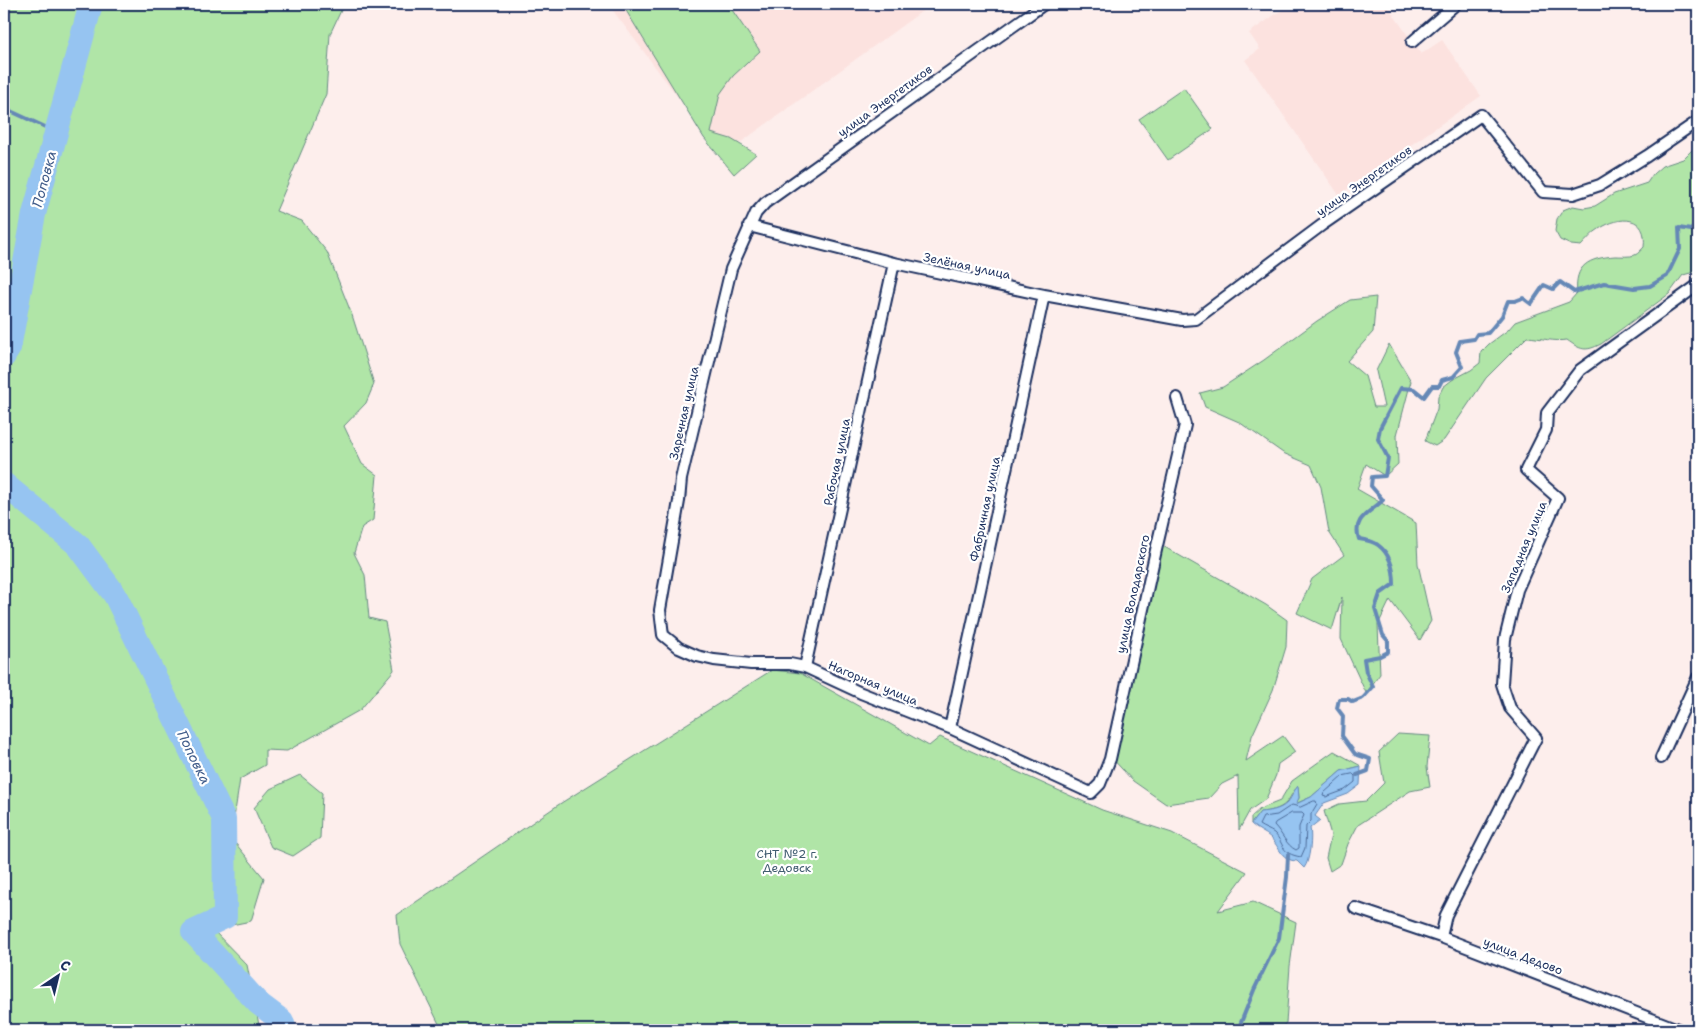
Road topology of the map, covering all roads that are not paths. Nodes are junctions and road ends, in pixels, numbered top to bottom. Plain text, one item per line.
1 (1044, 4) edge
2 (1456, 4) edge
3 (1412, 42) dead end
4 (1698, 121) edge
5 (749, 226) junction
6 (894, 262) junction
7 (1698, 285) edge
8 (1044, 295) junction
9 (1182, 320) joint
10 (1177, 398) dead end
11 (660, 610) joint
12 (805, 667) junction
13 (1698, 676) edge
14 (950, 728) junction
15 (1661, 758) dead end
16 (1091, 793) joint
17 (1354, 908) dead end
18 (1441, 937) junction
19 (1680, 1030) edge

1 - 5 street, улица Энергетиков
2 - 3 street
4 - 9 street, улица Энергетиков
5 - 6 street, Зелёная улица
5 - 11 street, Заречная улица
6 - 8 street, Зелёная улица
6 - 12 street, Рабочая улица
7 - 18 street, Западная улица
8 - 9 street, Зелёная улица
8 - 14 street, Фабричная улица
10 - 16 street, улица Володарского
11 - 12 street, Нагорная улица
12 - 14 street, Нагорная улица
13 - 15 street
14 - 16 street, Нагорная улица
17 - 18 street, улица Дедово
18 - 19 street, улица Дедово

